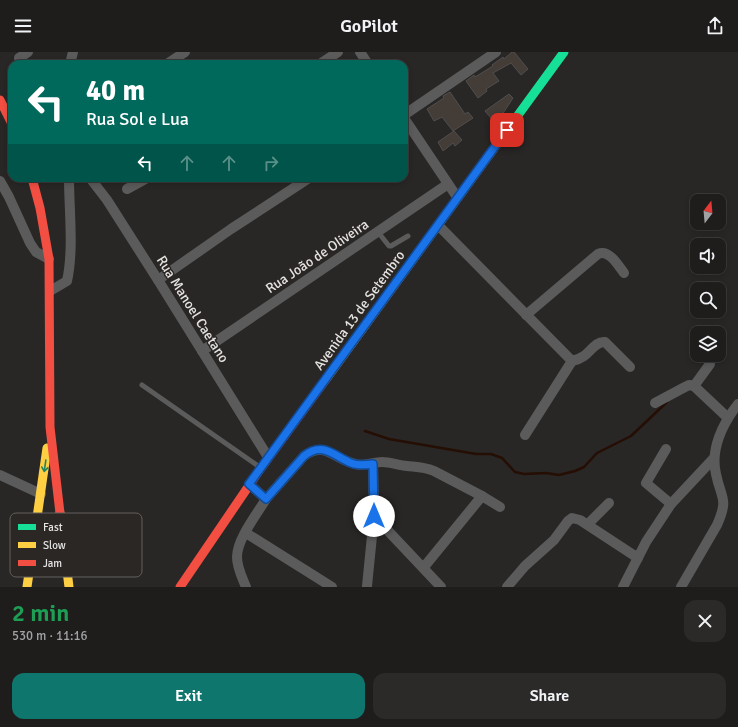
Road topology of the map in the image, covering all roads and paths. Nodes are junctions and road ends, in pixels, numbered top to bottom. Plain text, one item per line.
1 (28, 52) edge
2 (185, 52) edge
3 (338, 52) edge
4 (496, 52) edge
5 (564, 52) edge
6 (19, 58) dead end
7 (173, 60) edge
8 (326, 60) edge
9 (0, 100) edge
10 (408, 114) edge
11 (8, 116) edge
12 (408, 123) edge
13 (33, 182) edge
14 (69, 182) edge
15 (93, 182) edge
16 (140, 182) edge
17 (303, 182) edge
18 (448, 184) junction
19 (0, 185) edge
20 (127, 189) dead end
21 (457, 198) junction
22 (438, 225) junction
23 (378, 232) junction
24 (408, 236) dead end
25 (49, 259) junction
26 (624, 273) dead end
27 (158, 280) junction
28 (50, 291) junction
29 (526, 315) junction
30 (202, 351) junction
31 (572, 361) junction
32 (710, 364) dead end
33 (630, 367) dead end
34 (142, 385) dead end
35 (694, 386) junction
36 (655, 403) dead end
37 (738, 404) edge
38 (733, 415) edge
39 (50, 428) junction
40 (525, 435) dead end
41 (666, 449) dead end
42 (268, 457) junction
43 (714, 458) junction
44 (373, 464) junction
45 (261, 468) junction
46 (0, 475) edge
47 (249, 484) junction
48 (41, 494) junction
49 (482, 496) junction
50 (266, 499) junction
51 (609, 503) dead end
52 (671, 504) junction
53 (500, 507) dead end
54 (38, 513) edge
55 (60, 513) edge
56 (374, 516) junction
57 (588, 524) junction
58 (246, 533) junction
59 (638, 558) junction
60 (424, 567) junction
61 (28, 577) edge
62 (68, 577) edge
63 (367, 586) edge
64 (27, 587) edge
65 (69, 587) edge
66 (180, 587) edge
67 (246, 587) edge
68 (332, 587) edge
69 (441, 587) edge
70 (507, 587) edge
71 (623, 587) edge
72 (681, 587) edge

1 - 6 street
2 - 7 street
3 - 8 street
4 - 10 street
5 - 21 main road, Avenida 13 de Setembro
9 - 11 main road
12 - 18 street
13 - 25 main road
14 - 28 street
15 - 27 street, Rua Manoel Caetano
16 - 20 street
17 - 27 street
18 - 21 street
18 - 23 street, Rua João de Oliveira
19 - 25 street
21 - 22 main road, Avenida 13 de Setembro
22 - 29 street
22 - 42 main road, Avenida 13 de Setembro
23 - 24 lane
23 - 30 street, Rua João de Oliveira
25 - 28 main road
26 - 29 street
27 - 30 street, Rua Manoel Caetano
28 - 39 main road
29 - 31 street
30 - 42 street, Rua Manoel Caetano
31 - 33 street
31 - 40 street
32 - 35 street
34 - 45 lane
35 - 36 street
35 - 38 street
37 - 38 street
38 - 43 street
39 -> 48 main road
39 - 55 main road
41 - 52 street
42 - 45 main road, Avenida 13 de Setembro
43 - 52 street
43 - 72 street
44 - 49 street
44 - 50 street
44 - 56 street
45 - 47 main road, Avenida 13 de Setembro
46 - 48 street
47 - 50 street
47 - 66 main road, Avenida 13 de Setembro
48 - 54 main road
49 - 53 street
49 - 60 street
50 - 58 street
51 - 57 street
52 - 59 street
56 - 60 street
56 - 63 street
57 - 59 street
57 - 70 street
58 - 67 street
58 - 68 street
59 - 71 street
60 - 69 street
61 - 64 main road
62 - 65 main road

